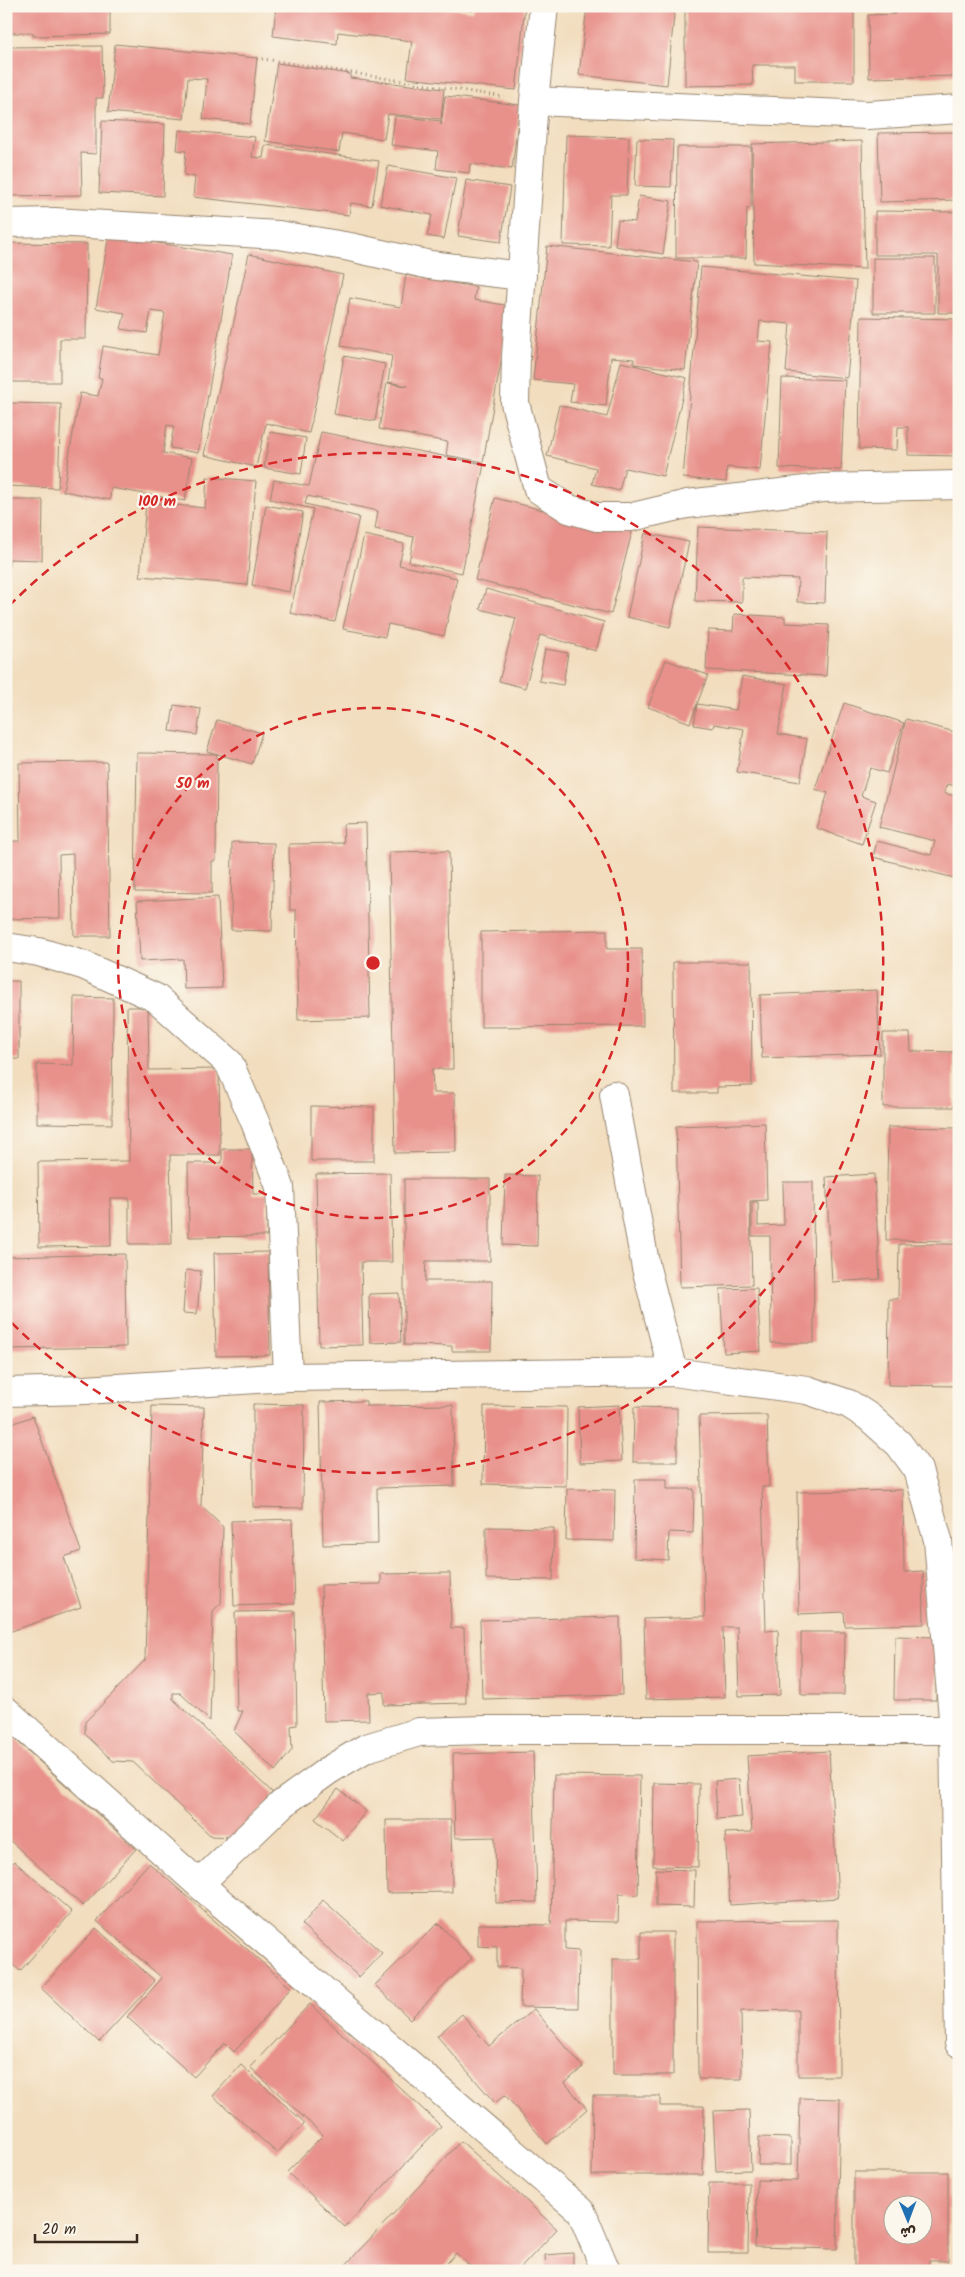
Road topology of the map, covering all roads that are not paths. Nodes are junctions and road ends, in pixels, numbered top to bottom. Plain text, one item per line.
1 (544, 6) edge
2 (534, 102) junction
3 (959, 109) edge
4 (6, 223) edge
5 (522, 276) junction
6 (959, 485) edge
7 (6, 947) edge
8 (614, 1095) dead end
9 (673, 1372) junction
10 (288, 1377) junction
11 (6, 1392) edge
12 (6, 1711) edge
13 (954, 1730) junction
14 (198, 1884) junction
15 (959, 2043) edge
16 (606, 2271) edge

1 - 2 street
2 - 3 street
2 - 5 street
4 - 5 street
5 - 6 street
7 - 10 street
8 - 9 street
9 - 10 street
9 - 13 street
10 - 11 street
12 - 14 street
13 - 14 street
13 - 15 street
14 - 16 street

